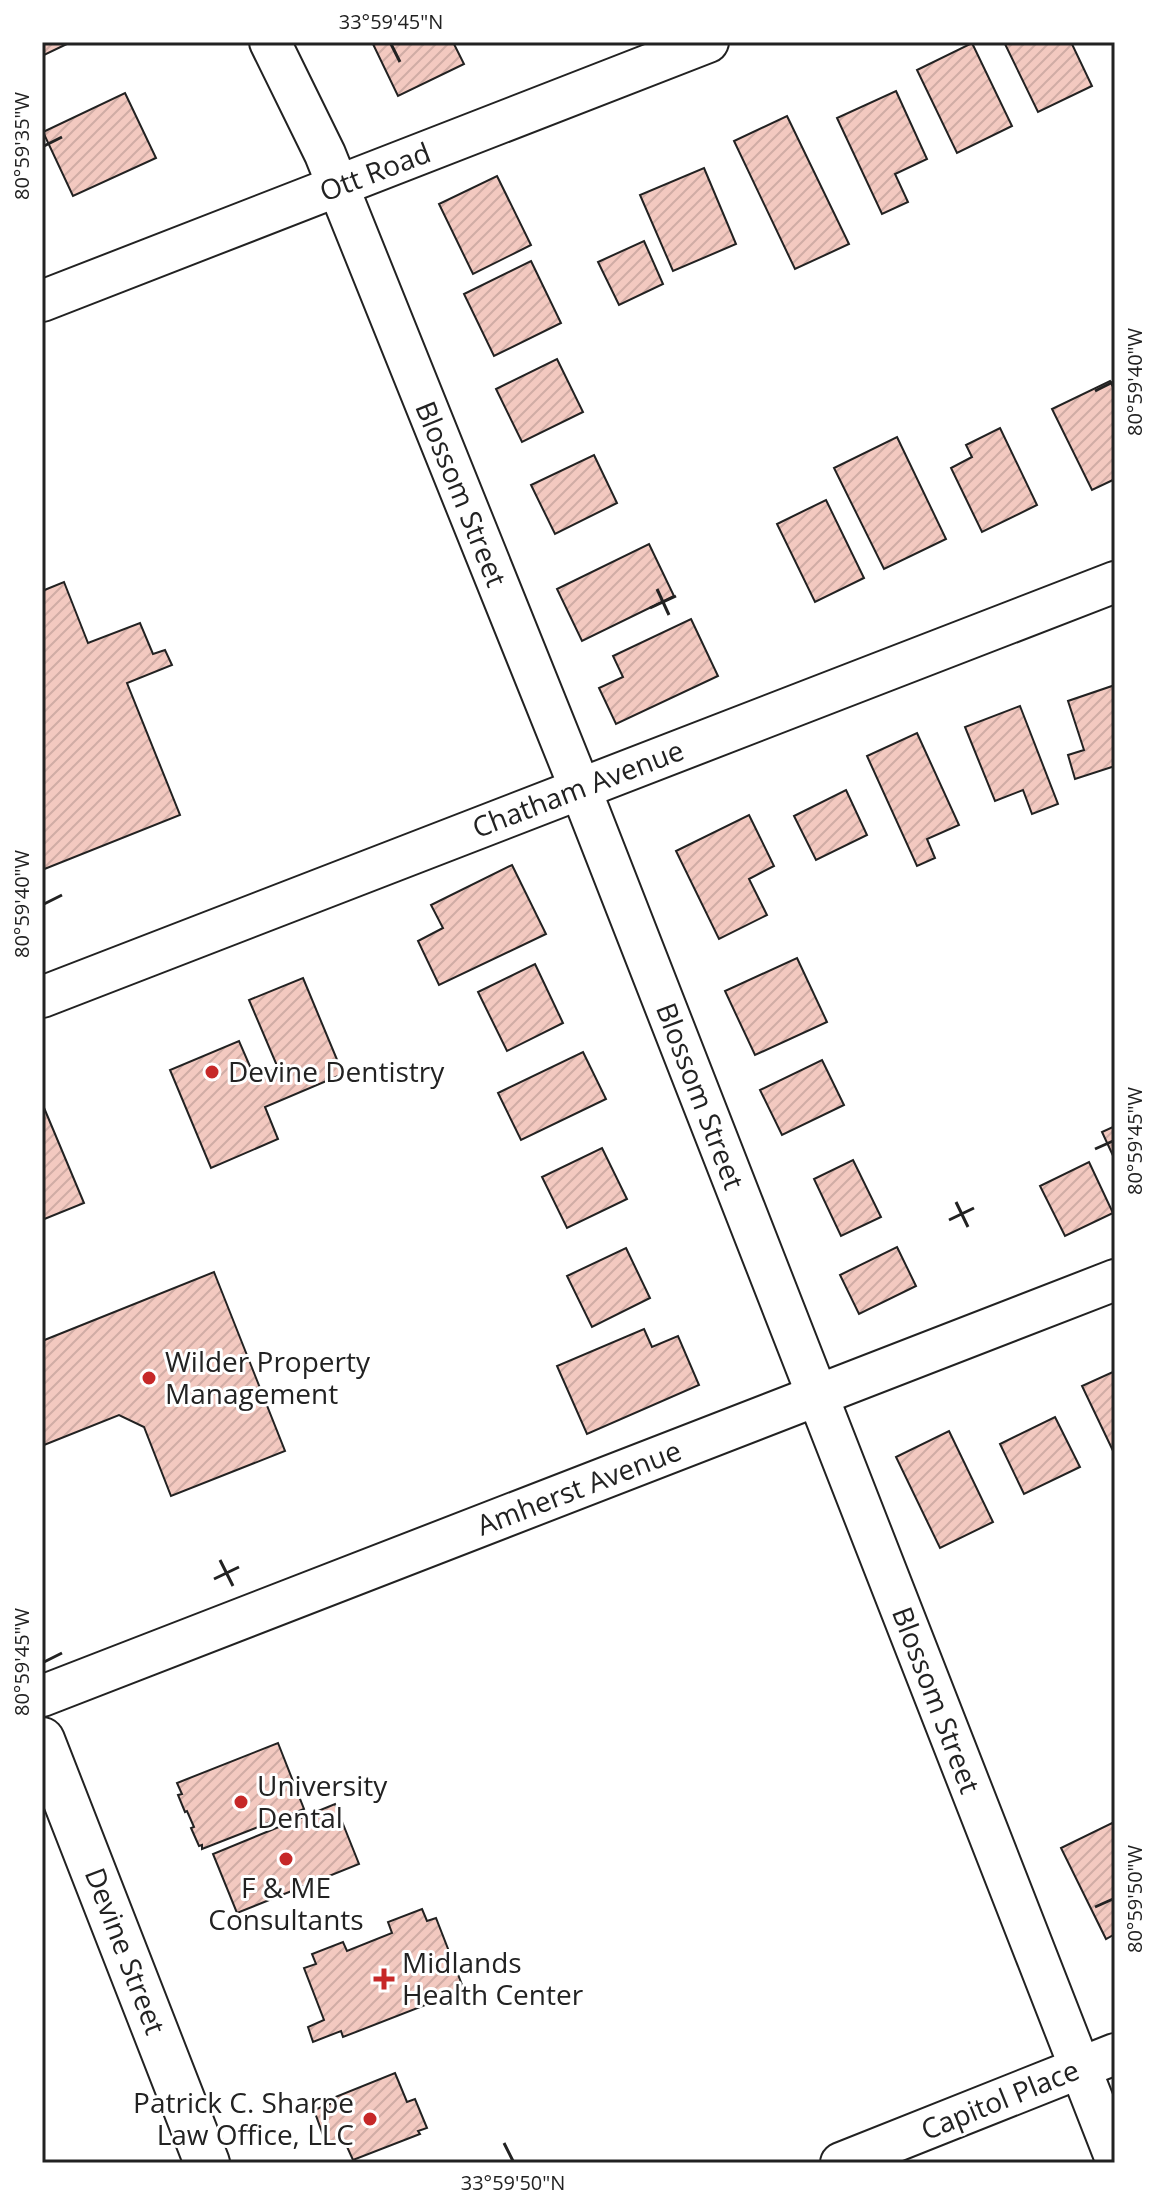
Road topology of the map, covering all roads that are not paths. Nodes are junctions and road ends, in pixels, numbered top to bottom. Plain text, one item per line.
1 (270, 42) edge
2 (708, 42) edge
3 (338, 187) junction
4 (42, 301) edge
5 (1115, 582) edge
6 (580, 788) junction
7 (42, 997) edge
8 (1115, 1280) edge
9 (818, 1395) junction
10 (42, 1696) edge
11 (46, 1759) edge
12 (1098, 2061) edge
13 (1115, 2157) edge
14 (207, 2163) edge
15 (841, 2163) edge

1 - 3 street, Blossom Street
2 - 3 street, Ott Road
3 - 4 street, Ott Road
3 - 6 street, Blossom Street
5 - 6 street, Chatham Avenue
6 - 7 street, Chatham Avenue
6 - 9 street, Blossom Street
8 - 9 street, Amherst Avenue
9 - 10 street, Amherst Avenue
9 - 12 street, Blossom Street
11 - 14 main road, Devine Street
12 - 13 street, Blossom Street
12 - 15 street, Capitol Place

